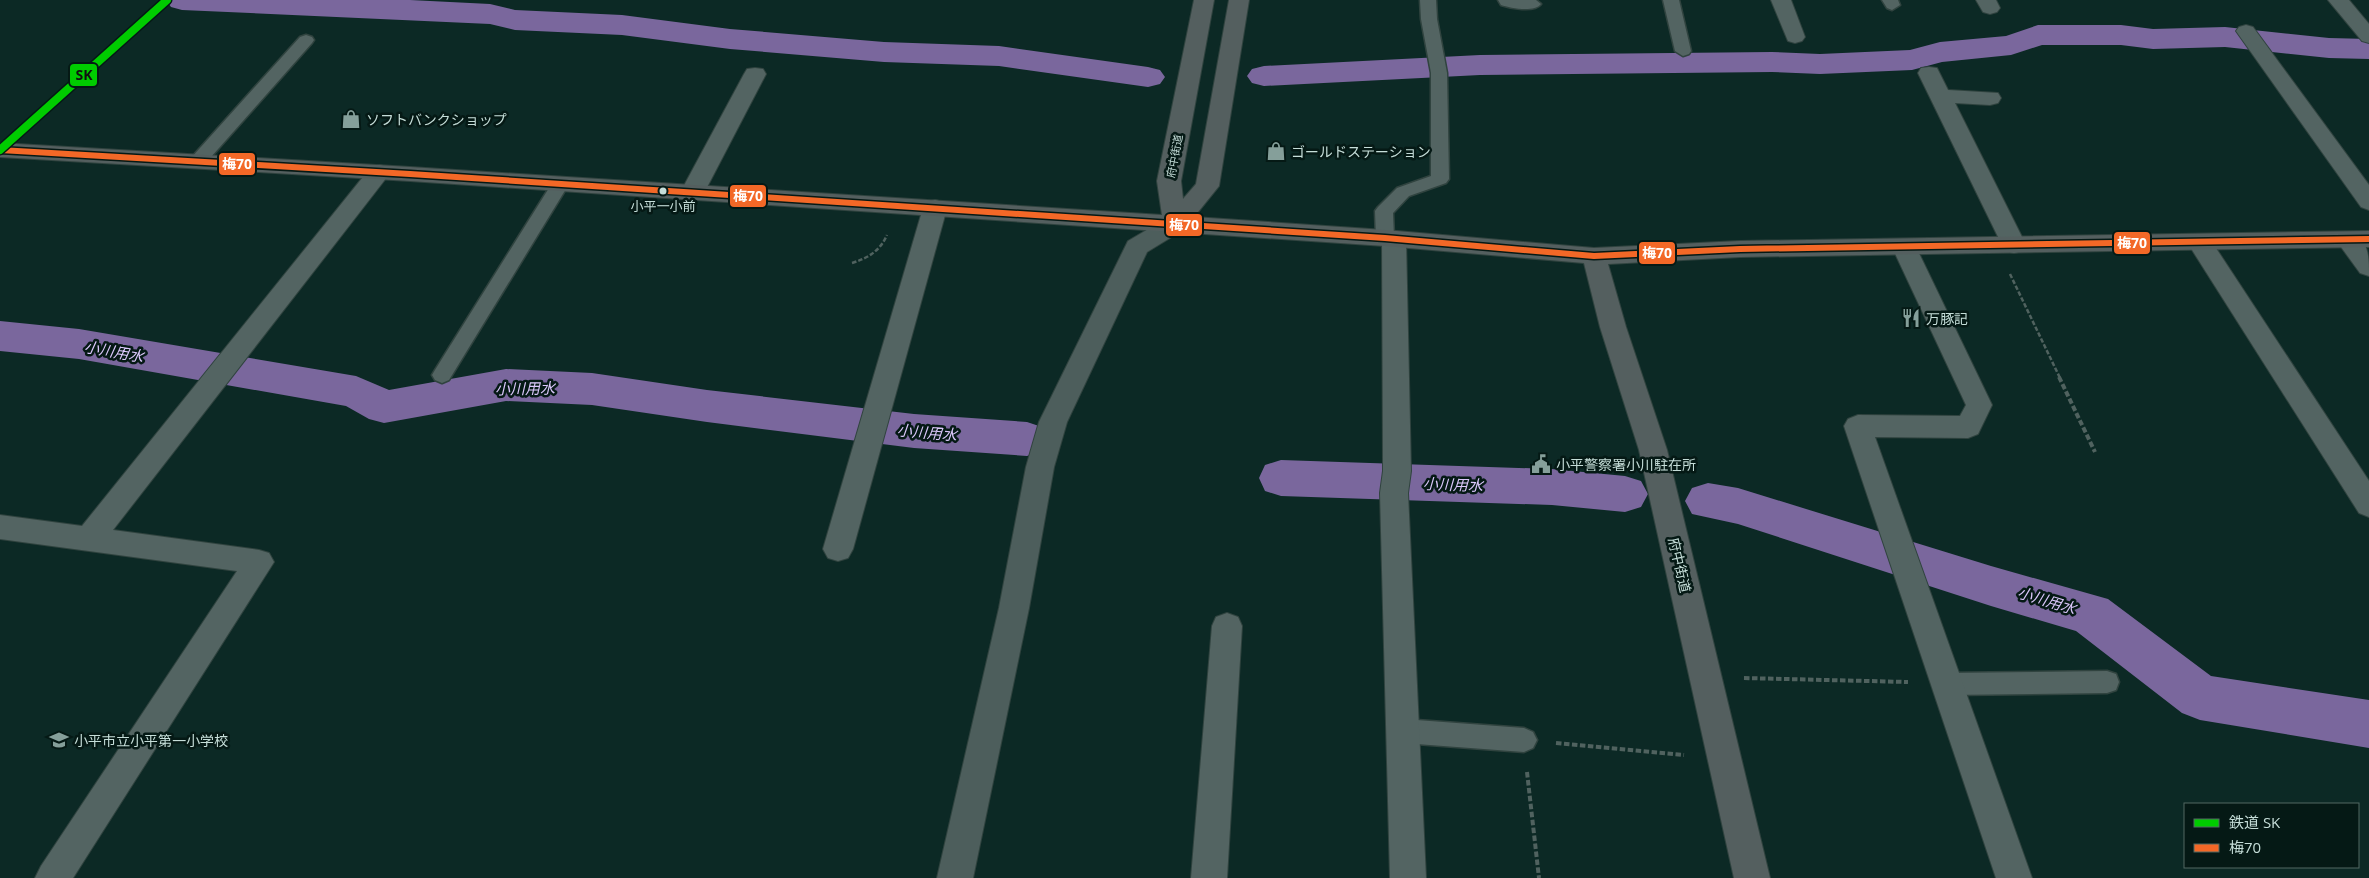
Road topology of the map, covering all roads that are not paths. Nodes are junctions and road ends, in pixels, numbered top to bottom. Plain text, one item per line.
1 (1204, 0) edge
2 (1239, 0) edge
3 (1428, 0) edge
4 (1506, 0) edge
5 (1671, 0) edge
6 (1781, 0) edge
7 (2338, 0) edge
8 (1533, 4) dead end
9 (1795, 37) dead end
10 (2369, 37) edge
11 (2252, 39) dead end
12 (306, 40) dead end
13 (1683, 51) dead end
14 (1929, 73) dead end
15 (755, 74) dead end
16 (1941, 96) junction
17 (1990, 98) dead end
18 (0, 150) edge
19 (197, 162) junction
20 (379, 172) junction
21 (560, 184) junction
22 (692, 193) junction
23 (2369, 202) edge
24 (935, 208) junction
25 (1175, 224) junction
26 (1390, 238) junction
27 (2358, 239) edge
28 (2199, 242) junction
29 (2014, 245) junction
30 (1904, 247) junction
31 (1594, 256) junction
32 (2369, 267) edge
33 (442, 376) dead end
34 (2369, 505) edge
35 (0, 528) edge
36 (89, 539) junction
37 (838, 549) dead end
38 (1226, 626) dead end
39 (2107, 682) dead end
40 (1947, 684) junction
41 (1403, 731) junction
42 (1524, 740) road end
43 (53, 878) edge
44 (954, 878) edge
45 (1209, 878) edge
46 (1408, 878) edge
47 (1752, 878) edge
48 (2014, 878) edge

1 - 25 main road, 府中街道
2 - 25 main road
3 - 26 lane
4 - 8 lane
5 - 13 lane
6 - 9 street
7 - 10 street
11 - 23 street
12 - 19 lane
14 - 16 street
15 - 22 street
16 - 17 street
16 - 29 street
18 - 19 main road
19 - 20 main road
20 - 21 main road
20 - 36 street
21 - 22 main road
21 - 33 lane
22 - 24 main road
24 - 25 main road
24 - 37 street
25 - 26 main road
25 - 44 street
26 - 31 main road
26 - 41 street
27 - 28 main road
27 - 32 street
28 - 29 main road
28 - 34 street
29 - 30 main road
30 - 31 main road
30 - 40 street
31 - 47 main road, 府中街道
35 - 36 street
36 - 43 street
38 - 45 street
39 - 40 lane
40 - 48 street
41 - 42 lane
41 - 46 street

